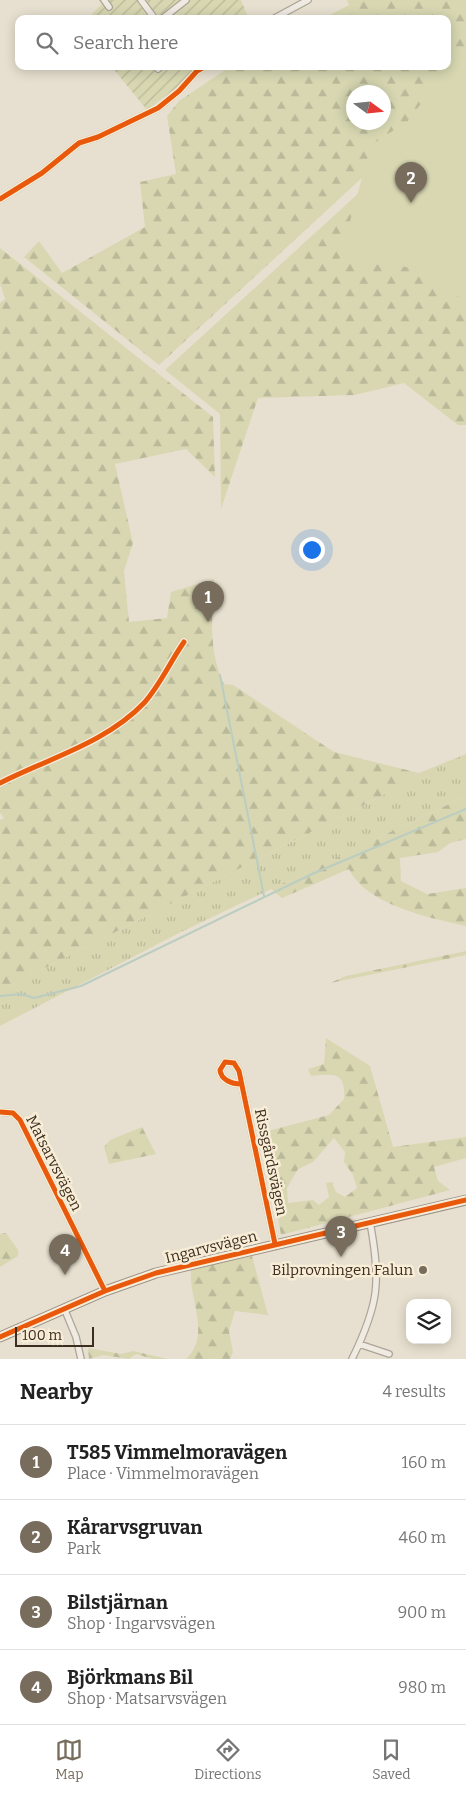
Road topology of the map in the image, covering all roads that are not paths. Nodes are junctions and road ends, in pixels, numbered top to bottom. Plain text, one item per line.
1 (104, 0) edge
2 (141, 0) edge
3 (186, 0) edge
4 (308, 0) edge
5 (109, 7) dead end
6 (152, 15) edge
7 (167, 15) edge
8 (280, 15) edge
9 (194, 70) edge
10 (0, 199) edge
11 (184, 642) dead end
12 (0, 784) edge
13 (241, 1084) dead end
14 (0, 1112) edge
15 (466, 1200) edge
16 (370, 1222) junction
17 (276, 1244) junction
18 (105, 1291) junction
19 (64, 1308) junction
20 (0, 1337) edge
21 (359, 1344) junction
22 (389, 1354) dead end
23 (80, 1359) edge
24 (352, 1359) edge

1 - 5 street
2 - 6 street
3 - 7 street
4 - 8 street
9 - 10 street
11 - 12 street
13 - 17 street, Rissgårdsvägen
14 - 18 street, Matsarvsvägen
15 - 16 street, Ingarvsvägen
16 - 17 street, Ingarvsvägen
16 - 21 street
17 - 18 street, Ingarvsvägen
18 - 19 street, Ingarvsvägen
19 - 20 street, Ingarvsvägen
19 - 23 street
21 - 22 street
21 - 24 street

